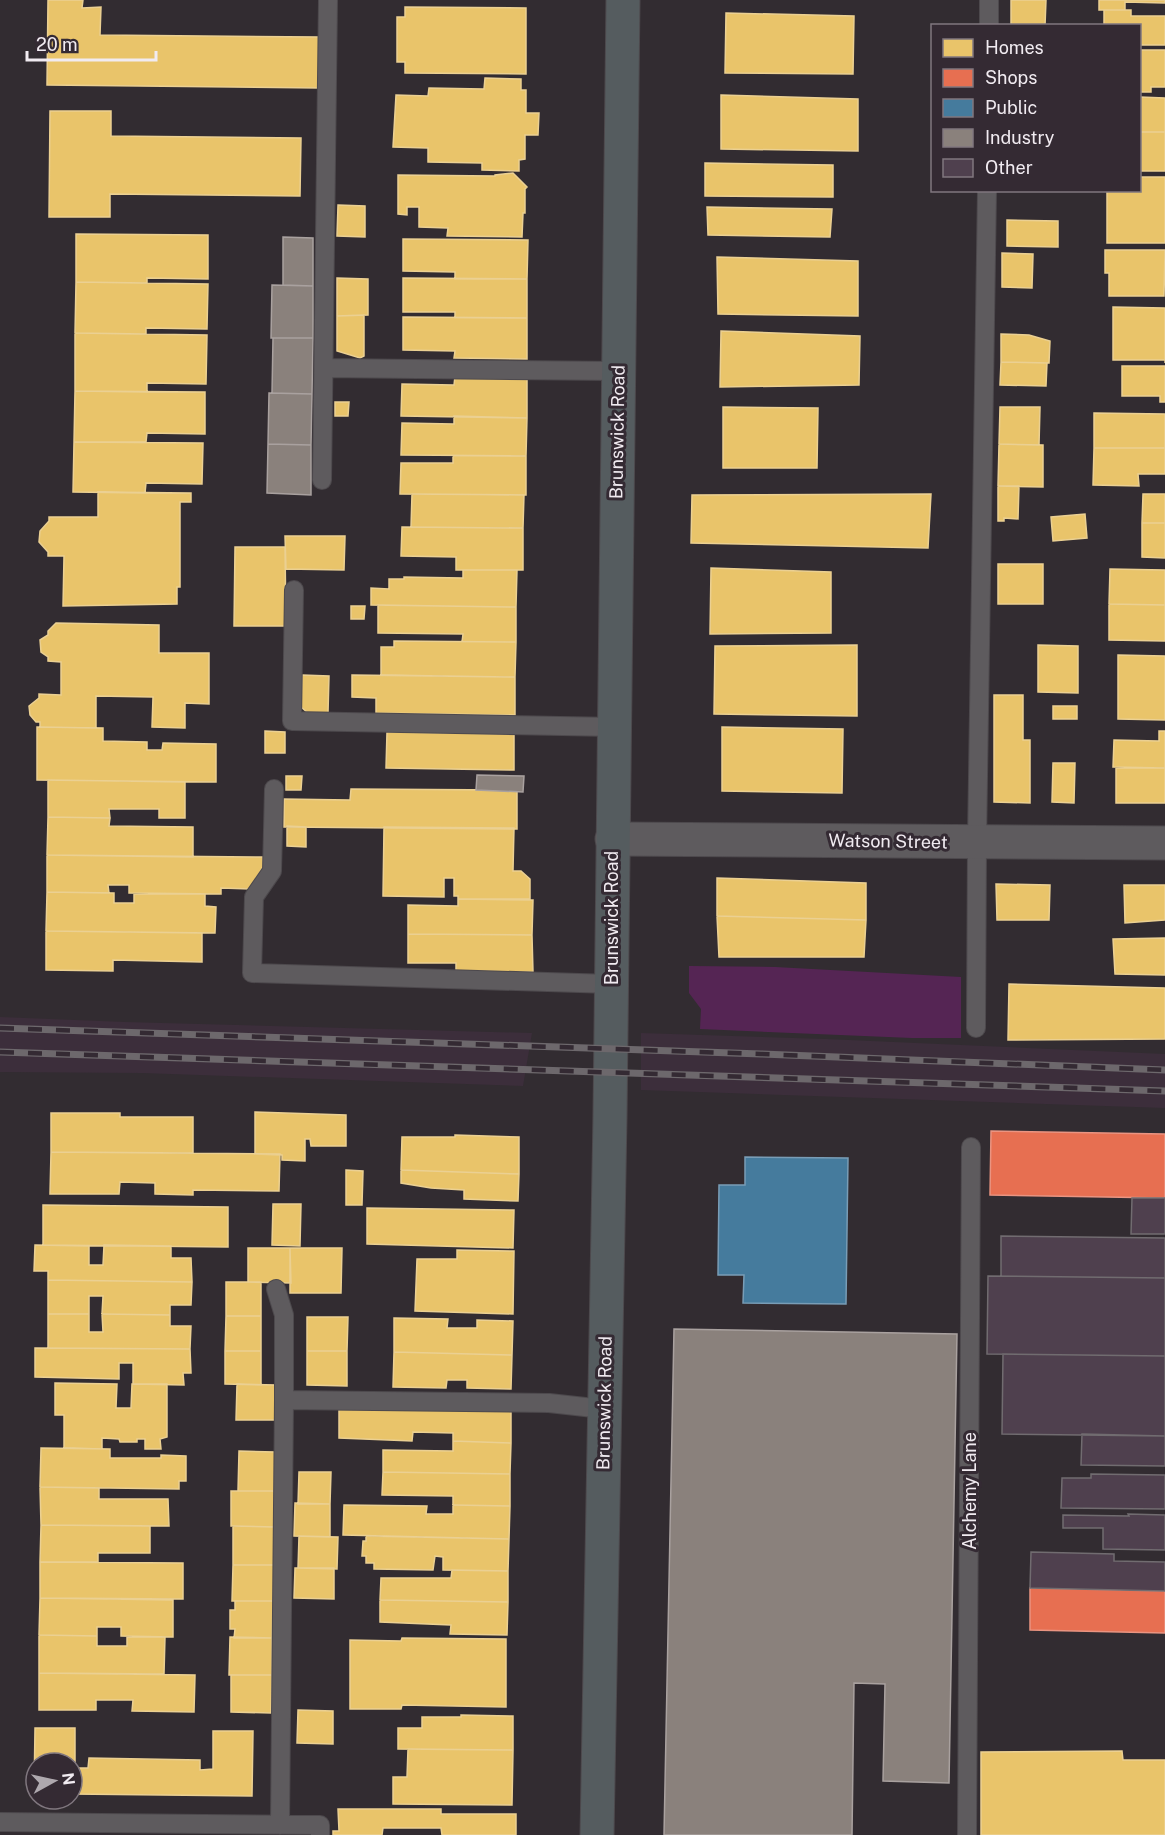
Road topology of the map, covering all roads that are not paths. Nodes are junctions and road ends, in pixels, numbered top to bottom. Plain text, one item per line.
1 (328, 0) edge
2 (623, 0) edge
3 (989, 0) edge
4 (989, 24) edge
5 (987, 192) edge
6 (324, 368) junction
7 (618, 371) junction
8 (322, 480) dead end
9 (294, 590) dead end
10 (614, 727) junction
11 (274, 789) dead end
12 (612, 839) junction
13 (977, 842) junction
14 (1165, 843) edge
15 (611, 984) junction
16 (976, 1028) dead end
17 (971, 1147) dead end
18 (276, 1289) dead end
19 (284, 1400) junction
20 (603, 1409) junction
21 (0, 1822) edge
22 (280, 1825) junction
23 (320, 1835) edge
24 (597, 1835) edge
25 (967, 1835) edge

1 - 6 lane
2 - 7 main road, Brunswick Road
3 - 4 lane
5 - 13 lane
6 - 7 lane
6 - 8 lane
7 - 10 main road, Brunswick Road
9 - 10 lane
10 - 12 main road, Brunswick Road
11 - 15 lane
12 - 13 street, Watson Street
12 - 15 main road, Brunswick Road
13 - 14 street, Watson Street
13 - 16 lane
15 - 20 main road, Brunswick Road
17 - 25 lane, Alchemy Lane
18 - 19 lane
19 - 20 lane
19 - 22 lane
20 - 24 main road, Brunswick Road
21 - 22 lane
22 - 23 lane

